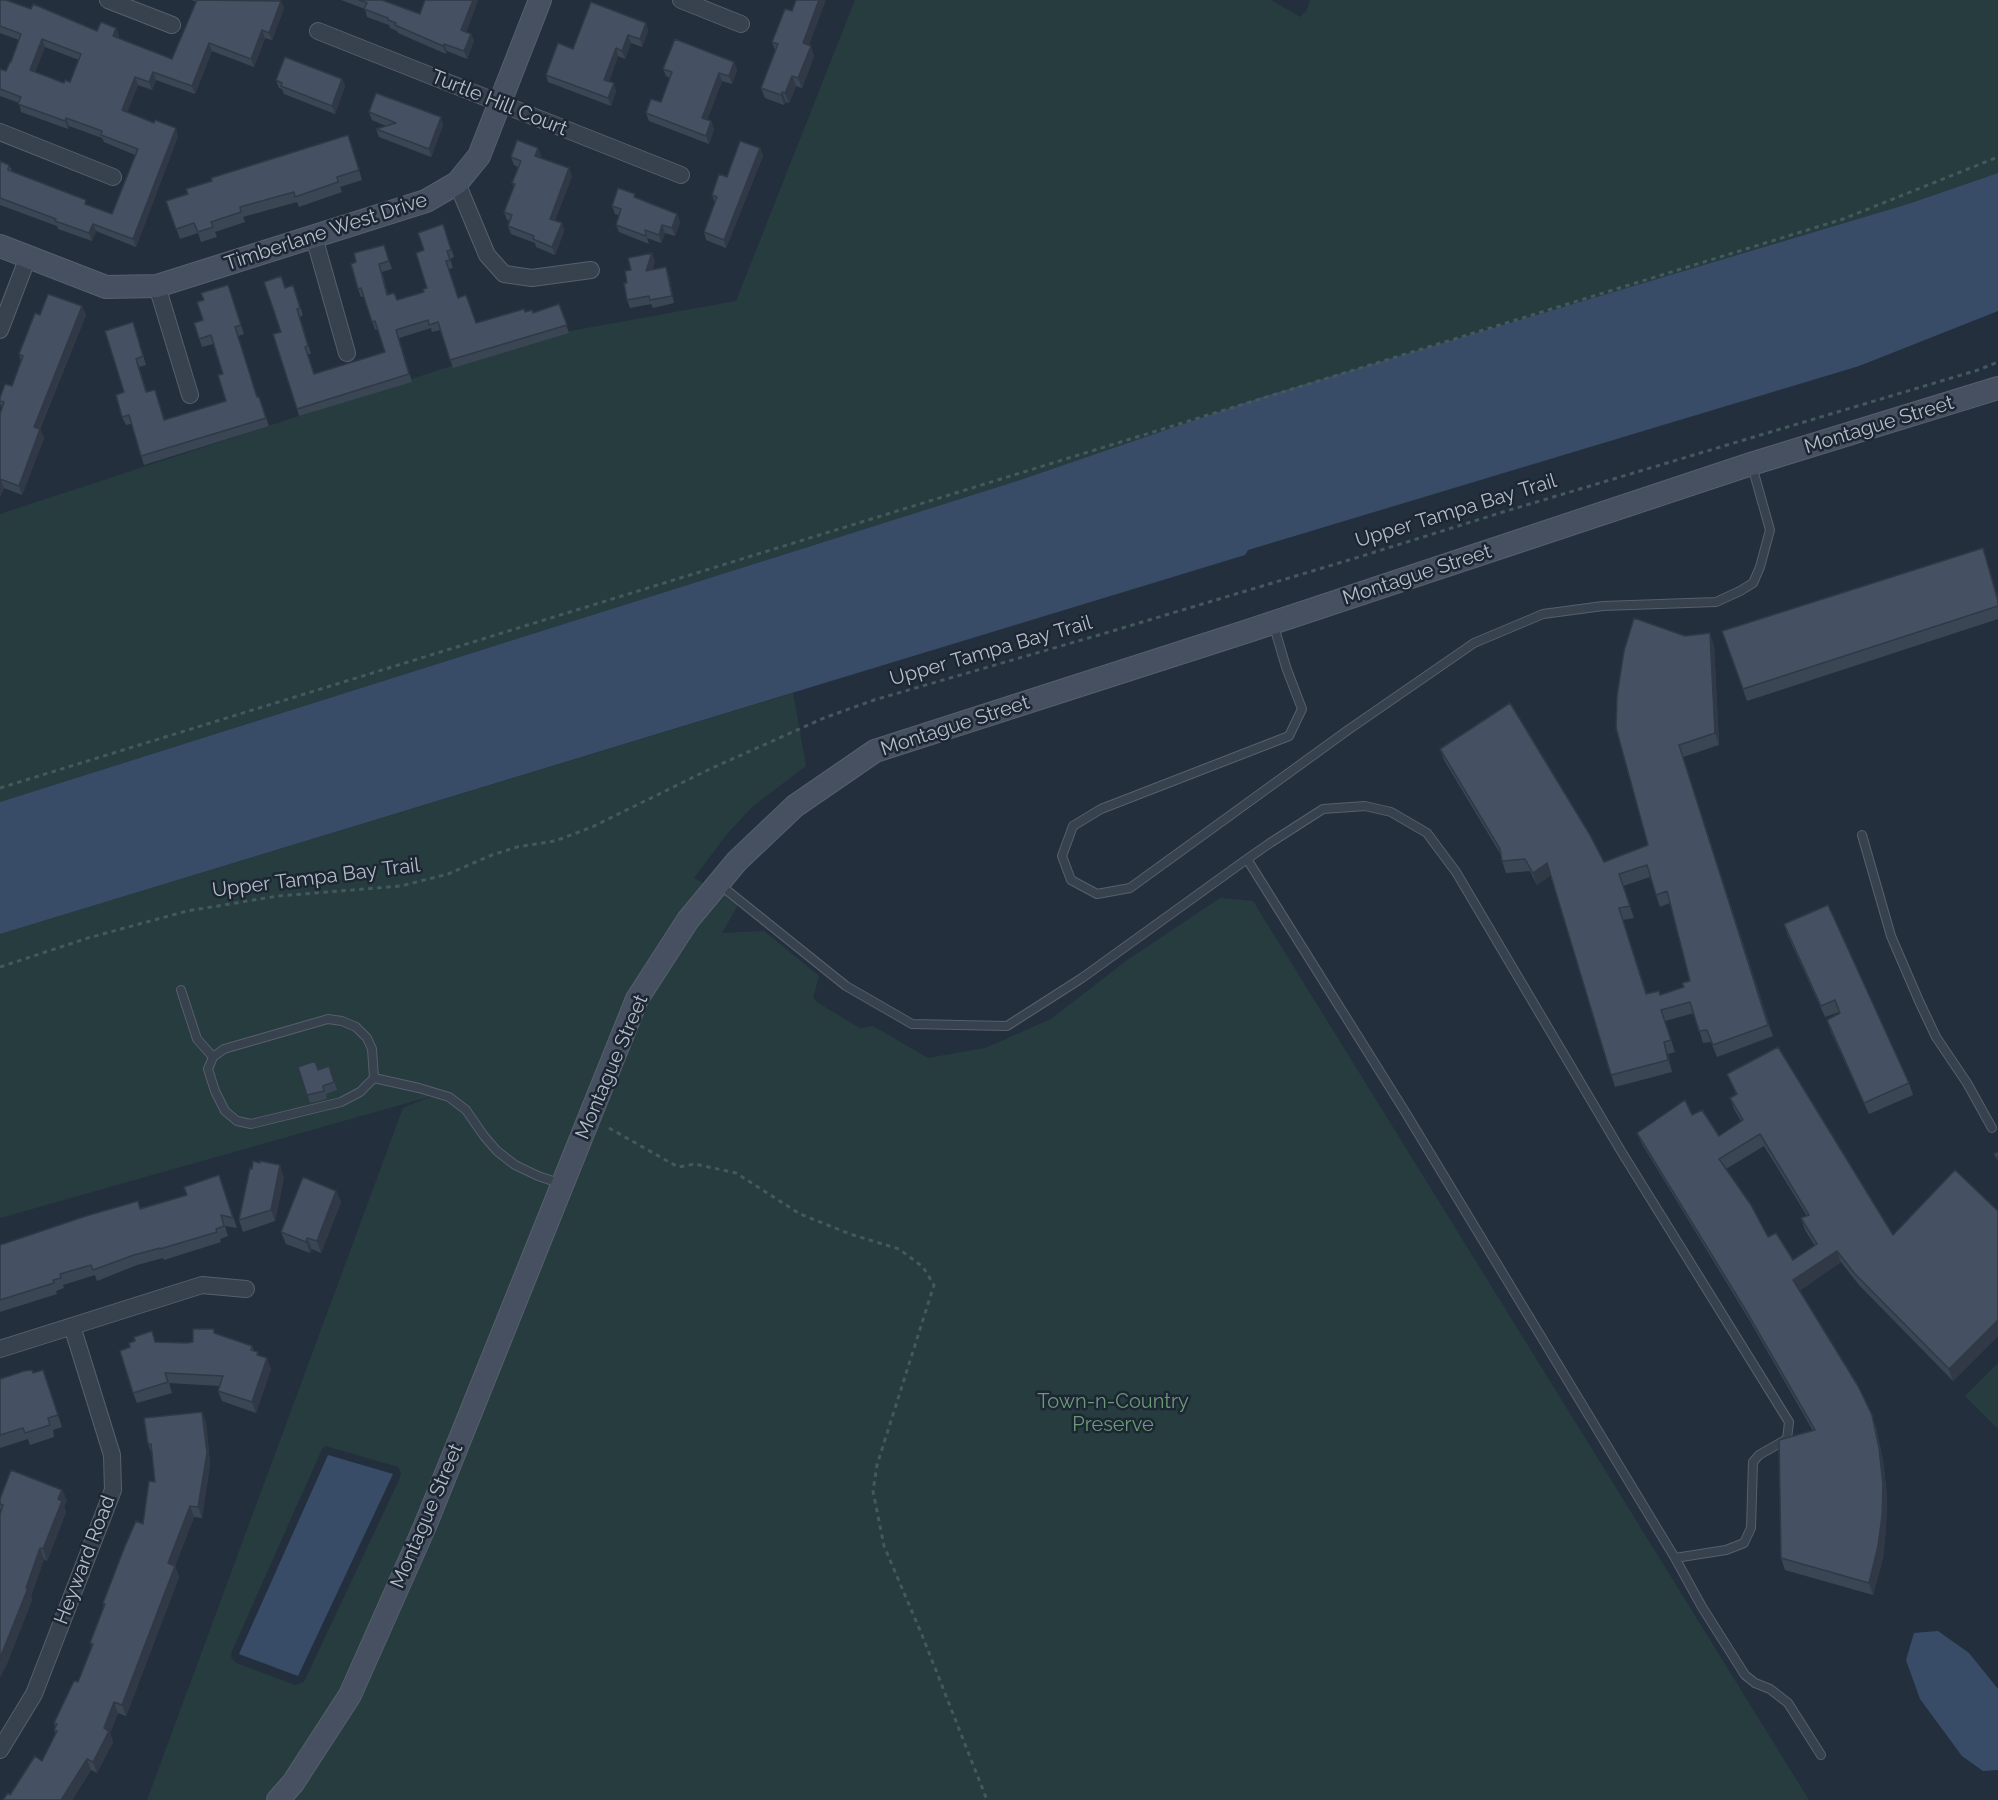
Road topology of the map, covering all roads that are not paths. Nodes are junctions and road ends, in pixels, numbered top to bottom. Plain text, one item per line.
1 (108, 0) edge
2 (540, 0) edge
3 (681, 0) edge
4 (741, 24) dead end
5 (172, 25) dead end
6 (318, 31) dead end
7 (500, 103) junction
8 (0, 132) edge
9 (681, 175) dead end
10 (113, 177) dead end
11 (457, 183) junction
12 (314, 237) junction
13 (0, 246) edge
14 (28, 257) junction
15 (591, 270) dead end
16 (157, 286) junction
17 (0, 330) edge
18 (347, 353) dead end
19 (1998, 388) edge
20 (190, 395) dead end
21 (1751, 464) junction
22 (1273, 623) junction
23 (1862, 835) dead end
24 (1247, 859) junction
25 (718, 884) junction
26 (182, 990) dead end
27 (213, 1057) junction
28 (374, 1078) junction
29 (1992, 1128) dead end
30 (563, 1184) junction
31 (246, 1289) dead end
32 (72, 1326) junction
33 (0, 1349) edge
34 (1675, 1558) junction
35 (0, 1750) edge
36 (1821, 1755) dead end
37 (278, 1800) edge

1 - 5 street
2 - 7 street, Timberlane West Drive
3 - 4 street
6 - 7 street, Turtle Hill Court
7 - 9 street, Turtle Hill Court
7 - 11 street, Timberlane West Drive
8 - 10 street
11 - 12 street, Timberlane West Drive
11 - 15 street
12 - 16 street, Timberlane West Drive
12 - 18 street
13 - 14 street, Timberlane West Drive
14 - 16 street, Timberlane West Drive
14 - 17 street
16 - 20 street
19 - 21 street, Montague Street
21 - 22 street, Montague Street
21 - 22 lane
22 - 25 street, Montague Street
23 - 29 lane
24 - 25 lane
24 - 34 lane
24 - 34 lane
25 - 30 street, Montague Street
26 - 27 lane
27 - 28 lane
27 - 28 lane
28 - 30 lane
30 - 37 street, Montague Street
31 - 32 street
32 - 33 street
32 - 35 street, Heyward Road
34 - 36 lane

